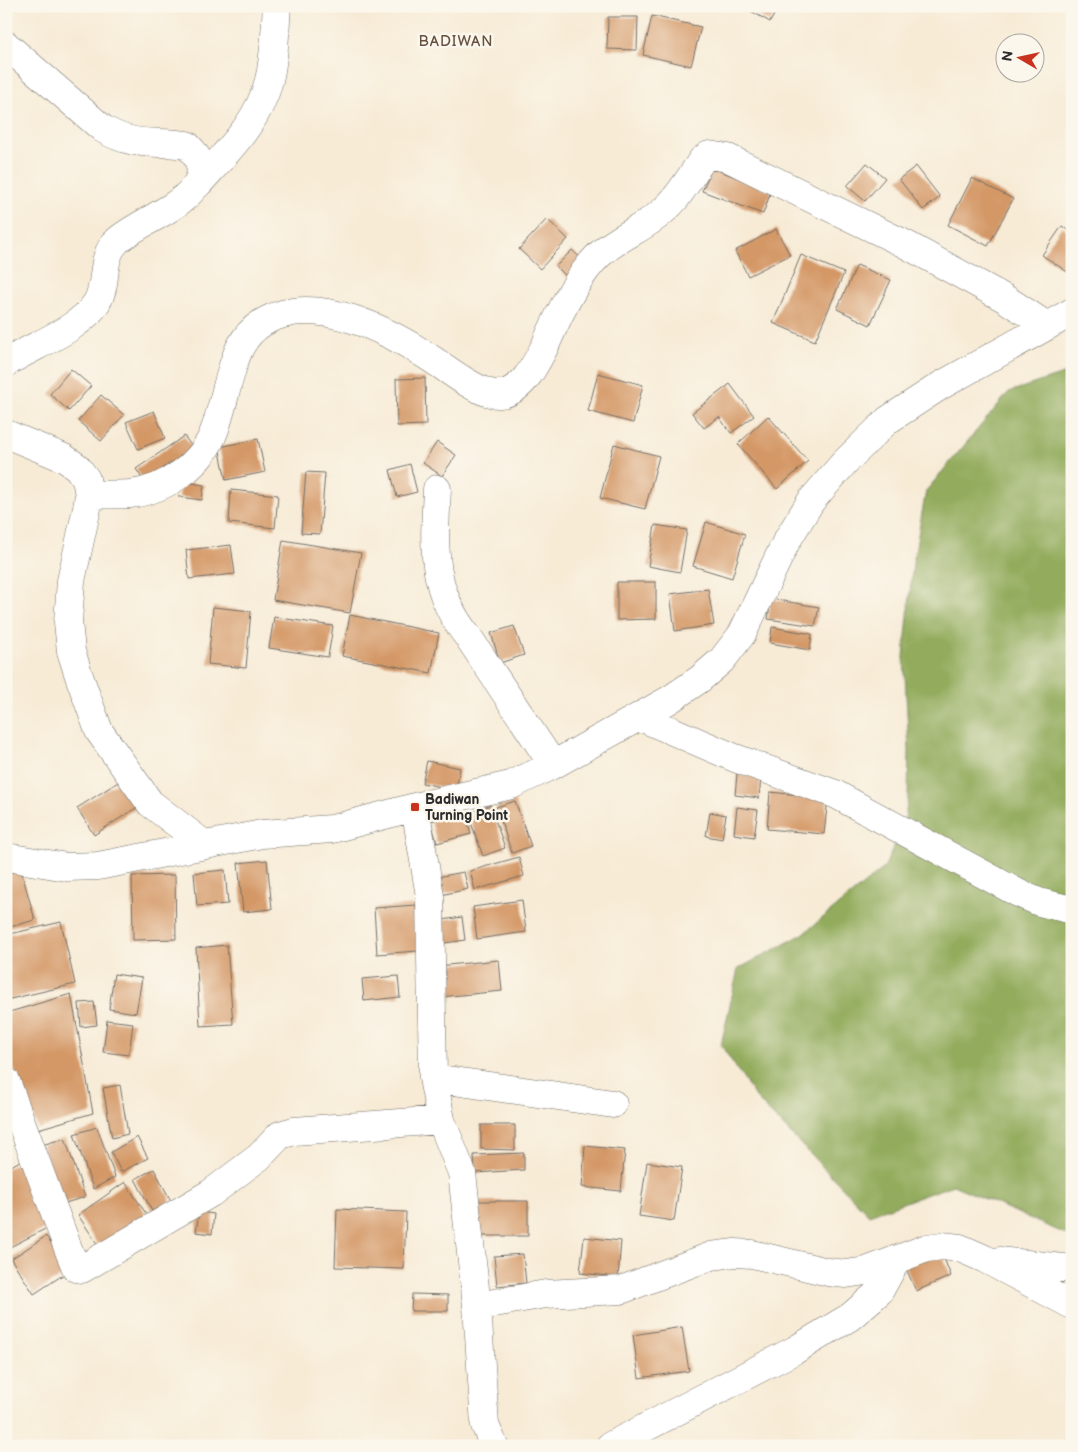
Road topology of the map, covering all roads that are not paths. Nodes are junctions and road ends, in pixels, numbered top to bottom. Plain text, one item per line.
1 (276, 6) edge
2 (6, 44) edge
3 (198, 184) junction
4 (1072, 312) edge
5 (1047, 326) junction
6 (6, 363) edge
7 (6, 434) edge
8 (436, 489) dead end
9 (88, 495) junction
10 (640, 717) junction
11 (553, 765) junction
12 (415, 807) junction
13 (205, 845) junction
14 (6, 857) edge
15 (1072, 910) edge
16 (433, 1078) junction
17 (6, 1081) edge
18 (613, 1104) dead end
19 (441, 1120) junction
20 (896, 1259) junction
21 (985, 1259) junction
22 (1072, 1269) edge
23 (1072, 1305) edge
24 (477, 1306) junction
25 (494, 1446) edge
26 (610, 1446) edge

1 - 3 street
2 - 3 street
3 - 6 street
4 - 5 street
5 - 9 street
5 - 10 street
7 - 9 street
8 - 11 street
9 - 13 street
10 - 11 street
10 - 15 street
11 - 12 street
12 - 13 street
12 - 16 street
13 - 14 street
16 - 18 street
16 - 19 street
17 - 19 street
19 - 24 street
20 - 21 street
20 - 24 street
20 - 26 street
21 - 22 street
21 - 23 street
24 - 25 street

